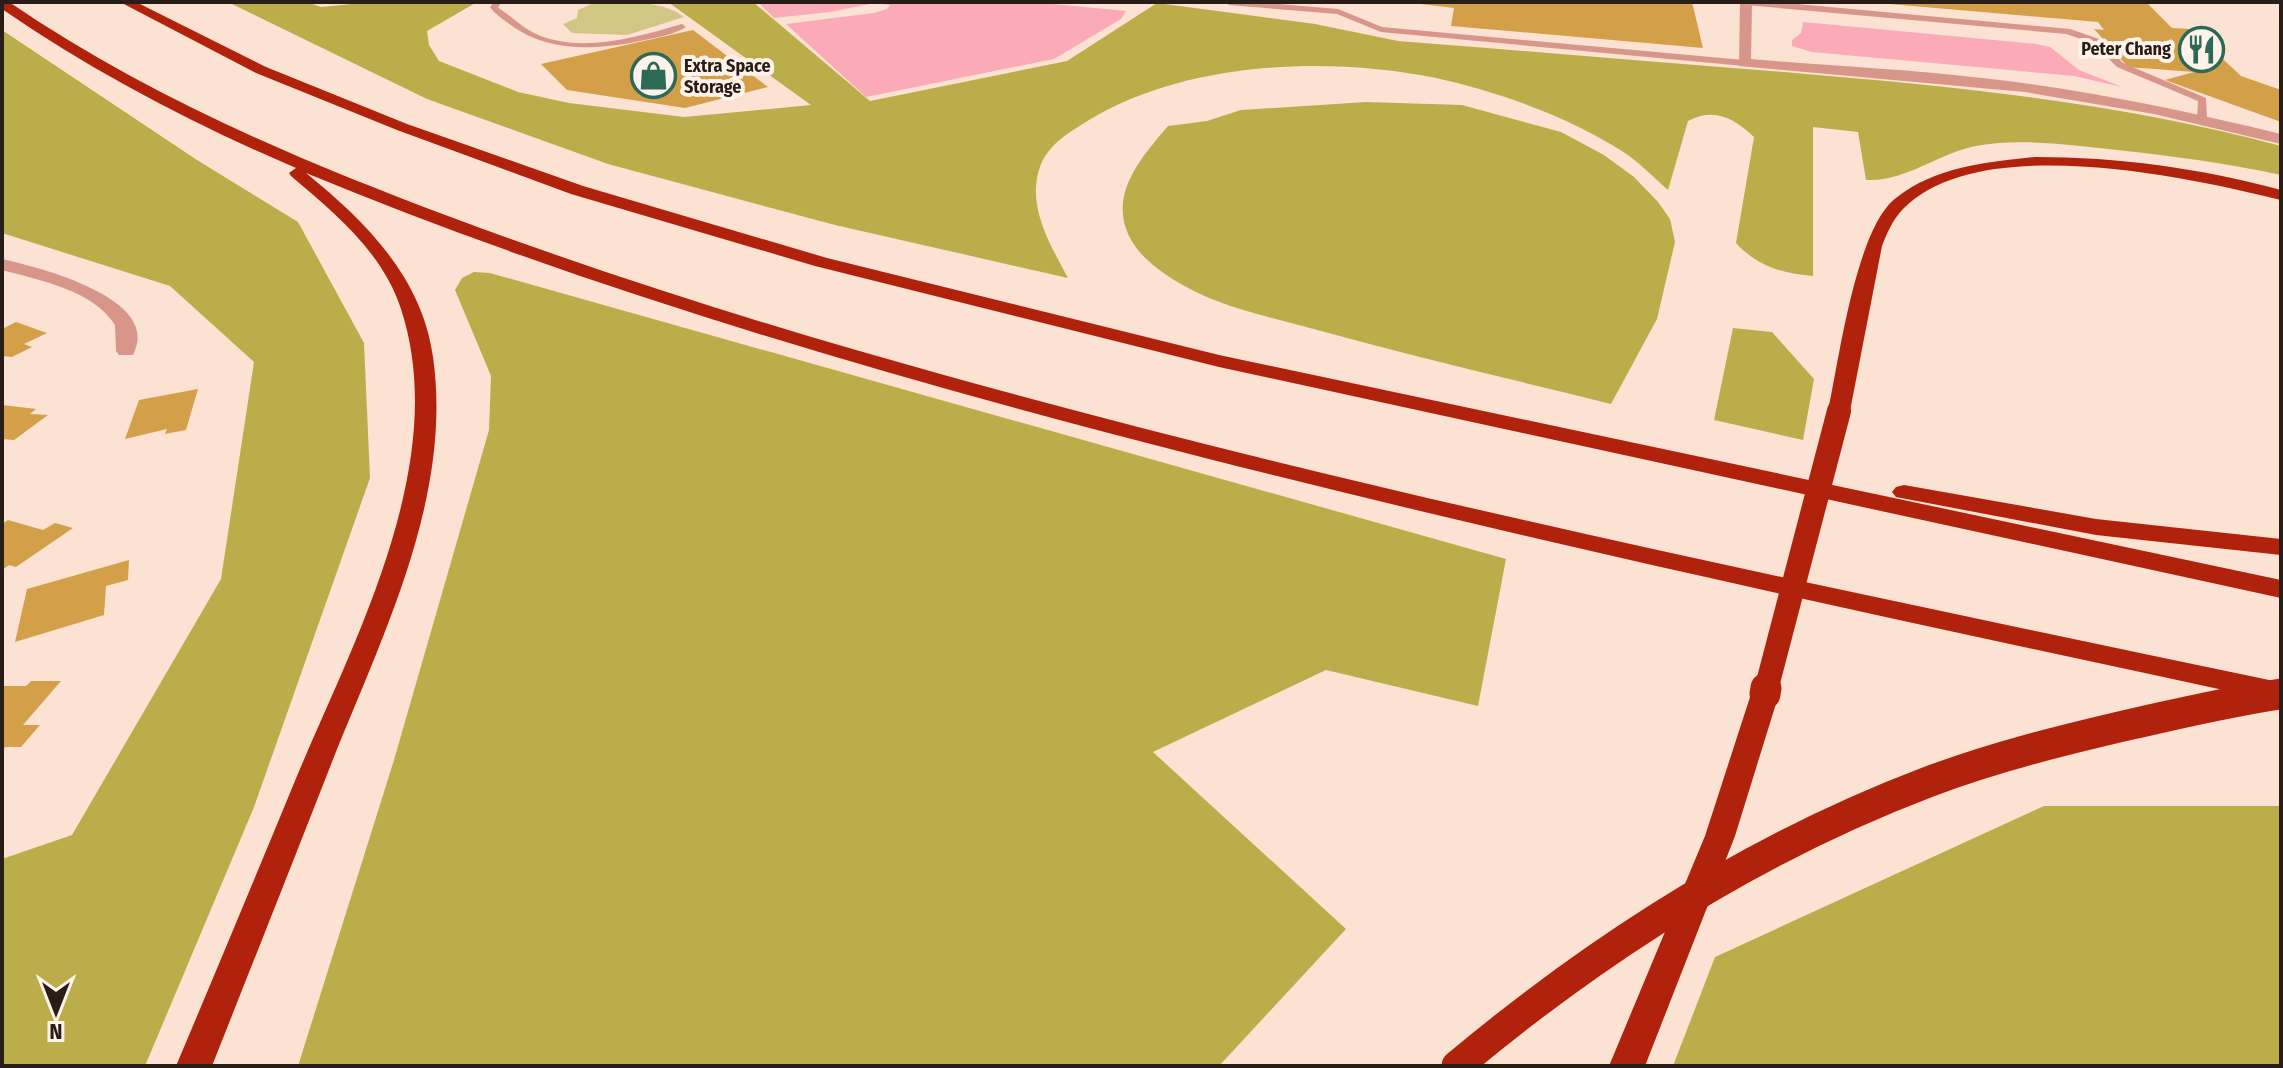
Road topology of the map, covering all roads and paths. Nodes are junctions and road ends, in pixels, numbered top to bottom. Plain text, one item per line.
1 (126, 2) edge
2 (498, 2) edge
3 (1229, 2) edge
4 (1746, 2) edge
5 (2, 3) edge
6 (682, 27) dead end
7 (1746, 40) junction
8 (1744, 63) junction
9 (1848, 73) junction
10 (2202, 119) junction
11 (2281, 139) edge
12 (272, 155) junction
13 (2281, 195) edge
14 (2, 264) edge
15 (27, 271) junction
16 (2, 284) edge
17 (126, 351) dead end
18 (1623, 447) junction
19 (2281, 547) edge
20 (2281, 589) edge
21 (2281, 693) edge
22 (194, 1066) edge
23 (1457, 1066) edge
24 (1627, 1066) edge

1 - 18 highway
2 - 6 lane
3 - 8 lane
4 - 7 street
4 - 10 lane
5 - 12 highway
7 - 8 street
7 - 9 street
8 - 9 street
9 - 10 street
10 - 11 street
12 - 21 highway
12 - 22 highway
13 - 24 highway, bridge
14 - 15 street
15 - 16 street
15 - 17 street
18 - 19 highway
18 - 20 highway
21 - 23 highway, bridge

